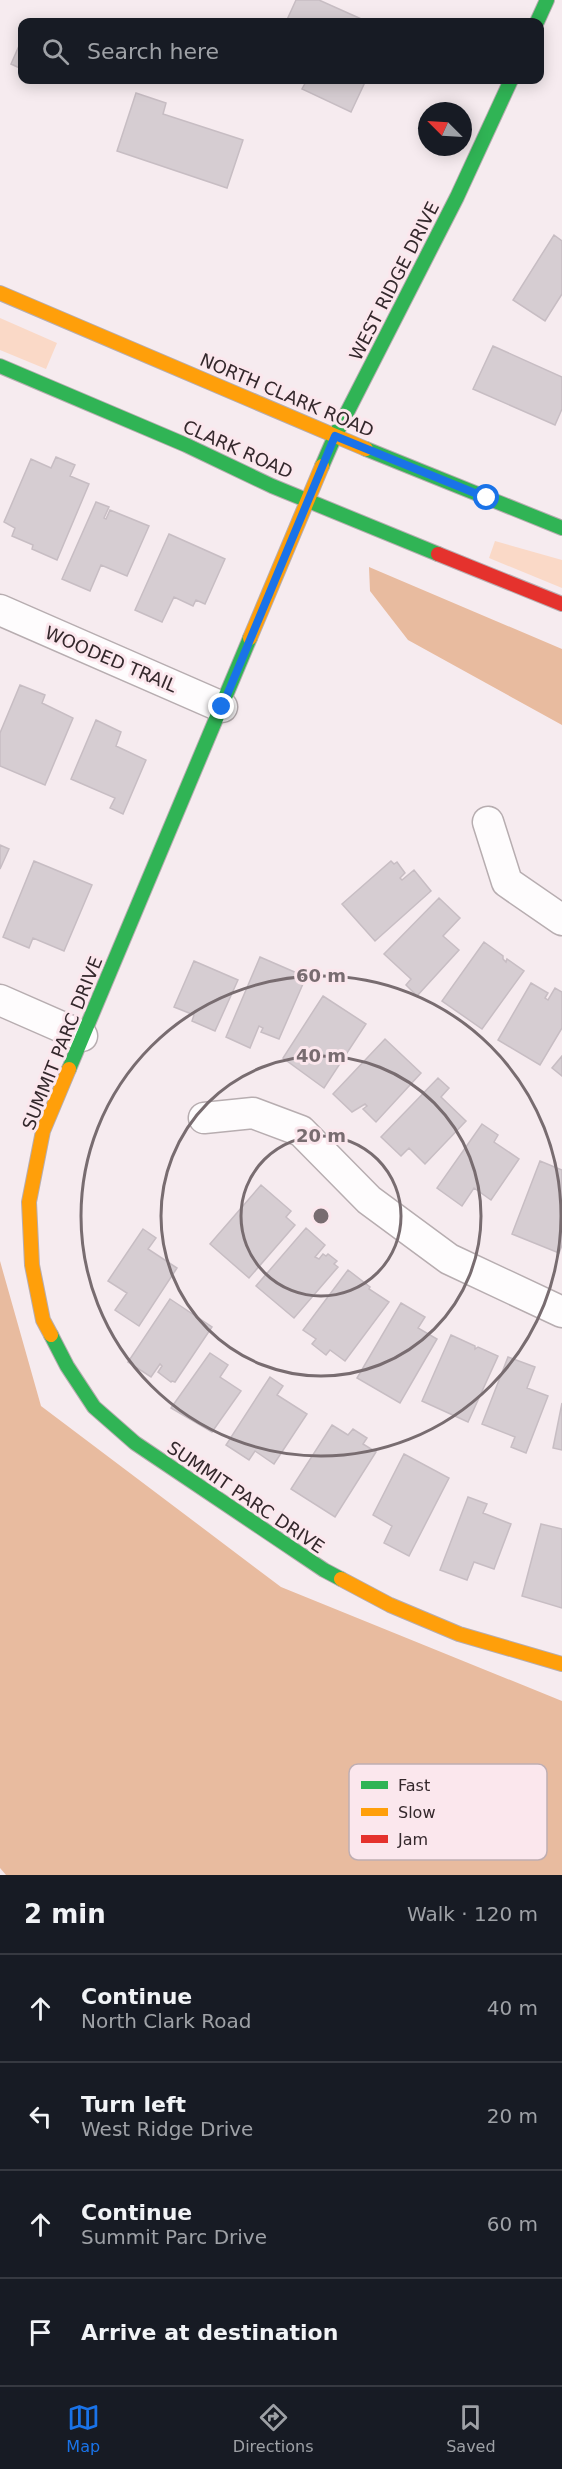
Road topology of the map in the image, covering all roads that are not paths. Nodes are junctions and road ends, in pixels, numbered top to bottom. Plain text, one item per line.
1 (547, 0) edge
2 (539, 18) edge
3 (509, 84) edge
4 (0, 293) edge
5 (0, 366) edge
6 (335, 436) junction
7 (308, 499) junction
8 (562, 528) edge
9 (562, 604) edge
10 (0, 610) edge
11 (222, 707) junction
12 (488, 822) dead end
13 (562, 920) edge
14 (0, 1000) edge
15 (82, 1036) junction
16 (204, 1118) dead end
17 (562, 1312) edge
18 (562, 1664) edge

1 - 2 street
3 - 6 street, WEST RIDGE DRIVE
4 - 6 street, NORTH CLARK ROAD
5 - 7 street, CLARK ROAD
6 - 7 street, WEST RIDGE DRIVE
6 - 8 street, NORTH CLARK ROAD
7 - 9 street, CLARK ROAD
7 - 11 street, SUMMIT PARC DRIVE
10 - 11 street, WOODED TRAIL
11 - 15 street, SUMMIT PARC DRIVE
12 - 13 street
14 - 15 street
15 - 18 street, SUMMIT PARC DRIVE
16 - 17 street

